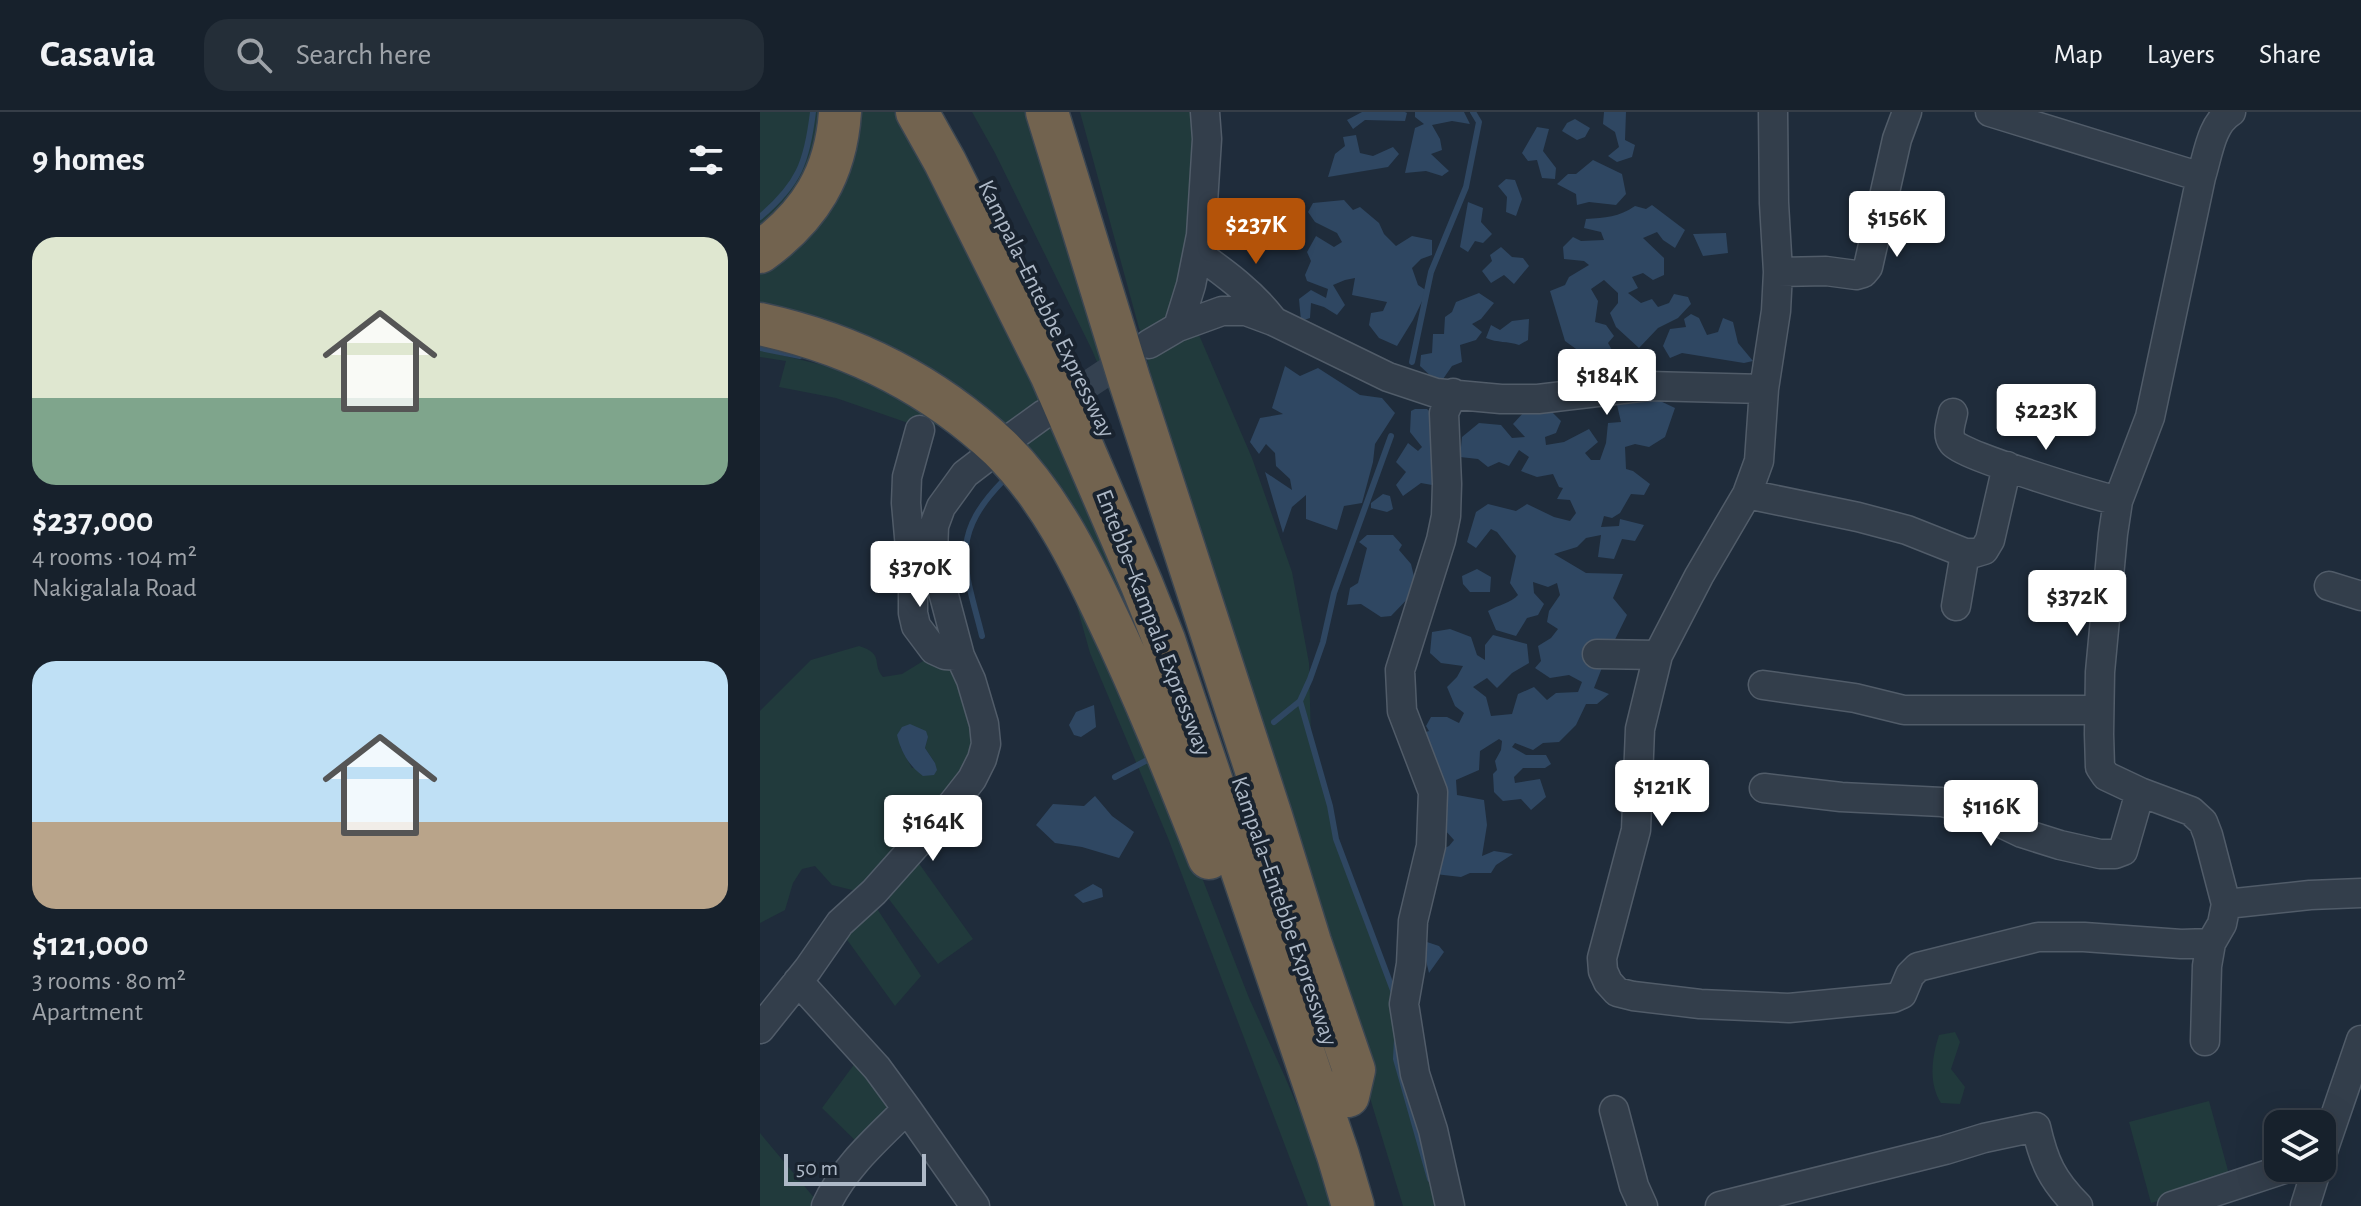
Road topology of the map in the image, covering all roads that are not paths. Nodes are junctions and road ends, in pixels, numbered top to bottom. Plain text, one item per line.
1 (840, 112) edge
2 (917, 112) edge
3 (948, 112) edge
4 (1047, 112) edge
5 (1205, 112) edge
6 (1773, 112) edge
7 (1907, 112) edge
8 (1990, 112) edge
9 (2231, 112) edge
10 (2201, 177) junction
11 (760, 252) edge
12 (1198, 254) junction
13 (1778, 272) junction
14 (1273, 321) junction
15 (760, 324) edge
16 (1764, 389) junction
17 (1453, 393) junction
18 (1953, 413) dead end
19 (1044, 414) tunnel mouth
20 (920, 430) dead end
21 (1015, 435) dead end
22 (982, 461) dead end
23 (2007, 466) junction
24 (1747, 494) junction
25 (2118, 501) junction
26 (1965, 553) junction
27 (2329, 586) dead end
28 (2361, 596) edge
29 (1956, 606) dead end
30 (1597, 654) dead end
31 (1658, 655) junction
32 (960, 656) junction
33 (1763, 685) dead end
34 (2099, 710) junction
35 (1764, 788) dead end
36 (2140, 792) junction
37 (2361, 893) edge
38 (2226, 904) junction
39 (2211, 943) junction
40 (798, 981) junction
41 (760, 1029) edge
42 (2361, 1040) edge
43 (2205, 1041) dead end
44 (1348, 1096) junction
45 (907, 1109) junction
46 (1614, 1110) dead end
47 (2336, 1113) edge
48 (1338, 1155) junction
49 (2264, 1176) edge
50 (2313, 1182) edge
51 (826, 1206) edge
52 (975, 1206) edge
53 (1353, 1206) edge
54 (1382, 1206) edge
55 (1450, 1206) edge
56 (1643, 1206) edge
57 (1720, 1206) edge
58 (2078, 1206) edge
59 (2172, 1206) edge
60 (2305, 1206) edge

1 - 11 highway
2 - 48 highway, Entebbe–Kampala Expressway
3 - 44 highway, Kampala–Entebbe Expressway
4 - 44 highway
5 - 12 street
6 - 13 street
7 - 13 street
8 - 10 street
9 - 10 street
10 - 25 street
12 - 14 street
12 - 14 street
13 - 16 street
14 - 17 street
15 - 48 highway
16 - 17 street
16 - 24 street
17 - 55 street
18 - 23 street
19 - 21 street
20 - 32 street
22 - 32 street
23 - 25 street
23 - 26 street
24 - 26 street
24 - 31 street
25 - 34 street
26 - 29 street
27 - 28 street
30 - 31 street
31 - 39 street
32 - 40 street
33 - 34 street
34 - 36 street
35 - 36 street
36 - 38 street
37 - 38 street
38 - 39 street
39 - 43 street
40 - 41 street
40 - 45 street
42 - 47 street
44 - 54 highway, Kampala–Entebbe Expressway
45 - 51 street
45 - 52 street
46 - 56 street
48 - 53 highway, Entebbe–Kampala Expressway
49 - 59 street
50 - 60 street
57 - 58 street

